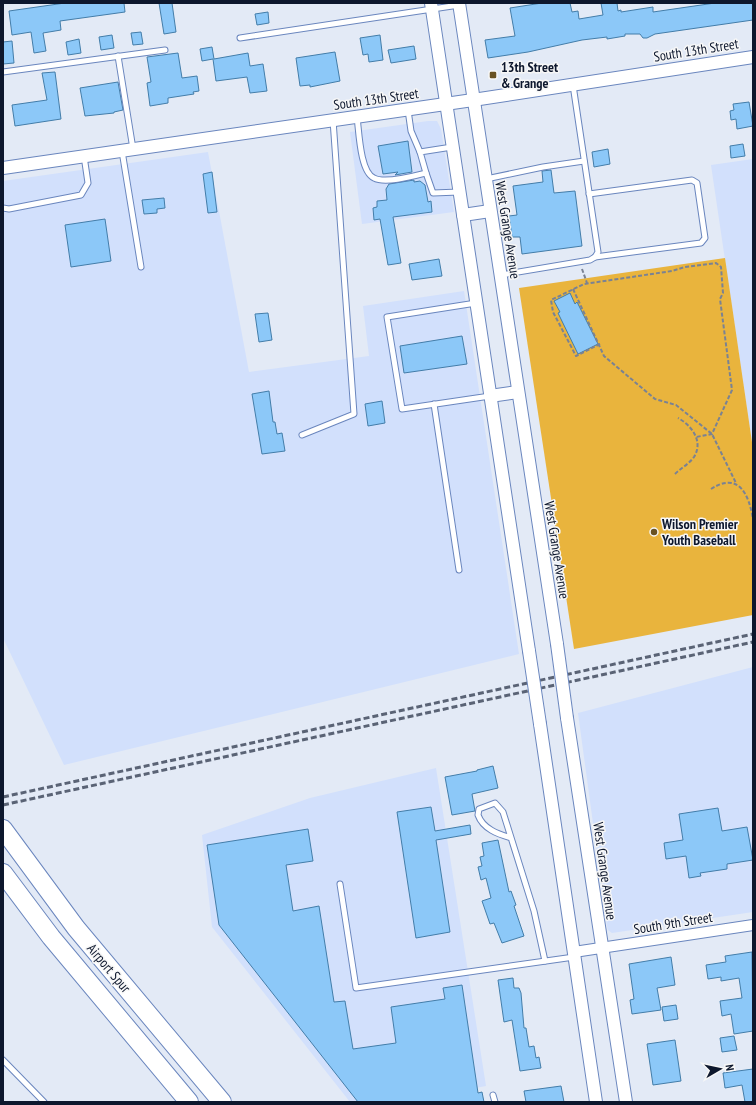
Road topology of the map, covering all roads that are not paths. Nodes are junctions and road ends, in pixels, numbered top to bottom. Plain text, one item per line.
1 (459, 4) edge
2 (431, 6) edge
3 (240, 38) dead end
4 (165, 50) dead end
5 (118, 56) junction
6 (753, 57) edge
7 (3, 72) edge
8 (573, 85) junction
9 (473, 100) junction
10 (446, 104) junction
11 (408, 110) junction
12 (357, 117) junction
13 (333, 120) junction
14 (453, 147) junction
15 (128, 150) junction
16 (420, 152) junction
17 (84, 156) junction
18 (584, 161) junction
19 (3, 168) edge
20 (426, 173) junction
21 (485, 180) junction
22 (460, 192) junction
23 (589, 194) junction
24 (3, 208) edge
25 (490, 211) junction
26 (463, 215) junction
27 (595, 257) junction
28 (141, 267) dead end
29 (501, 275) junction
30 (476, 303) junction
31 (518, 392) junction
32 (490, 396) junction
33 (434, 404) junction
34 (302, 435) dead end
35 (459, 570) dead end
36 (3, 829) edge
37 (511, 838) junction
38 (3, 873) edge
39 (340, 884) dead end
40 (753, 925) edge
41 (602, 948) junction
42 (574, 955) junction
43 (545, 961) junction
44 (3, 1060) edge
45 (493, 1095) dead end
46 (44, 1102) edge
47 (189, 1102) edge
48 (222, 1102) edge
49 (495, 1102) edge
50 (596, 1102) edge
51 (626, 1102) edge

1 - 2 lane
1 - 9 street, West Grange Avenue
2 - 3 lane
2 - 10 street
4 - 5 lane
5 - 7 lane
5 - 15 lane
6 - 8 street, South 13th Street
8 - 9 street, South 13th Street
8 - 18 lane
9 - 10 street, South 13th Street
9 - 21 street, West Grange Avenue
10 - 11 street, South 13th Street
10 - 14 street
11 - 12 street, South 13th Street
11 - 16 lane
12 - 13 street, South 13th Street
12 - 20 lane
13 - 15 street, South 13th Street
13 - 34 lane
14 - 16 lane
14 - 22 street
15 - 17 street, South 13th Street
15 - 28 lane
16 - 20 lane
17 - 19 street, South 13th Street
17 - 24 lane
18 - 21 lane
18 - 23 lane
20 - 22 lane
21 - 25 street, West Grange Avenue
22 - 26 street
23 - 27 lane
23 - 27 lane
25 - 26 street
25 - 29 street, West Grange Avenue
26 - 30 street
27 - 29 lane
29 - 31 street, West Grange Avenue
30 - 32 street
30 - 33 lane
31 - 32 street
31 - 41 street, West Grange Avenue, bridge
32 - 33 lane
32 - 42 street, bridge
33 - 35 lane
36 - 48 highway, Airport Spur
37 - 37 lane
37 - 43 lane
38 - 47 highway, Airport Spur
39 - 43 lane
40 - 41 street, South 9th Street
41 - 42 street, South 9th Street
41 - 51 street, West Grange Avenue
42 - 43 lane
42 - 50 street
44 - 46 lane
45 - 49 lane

